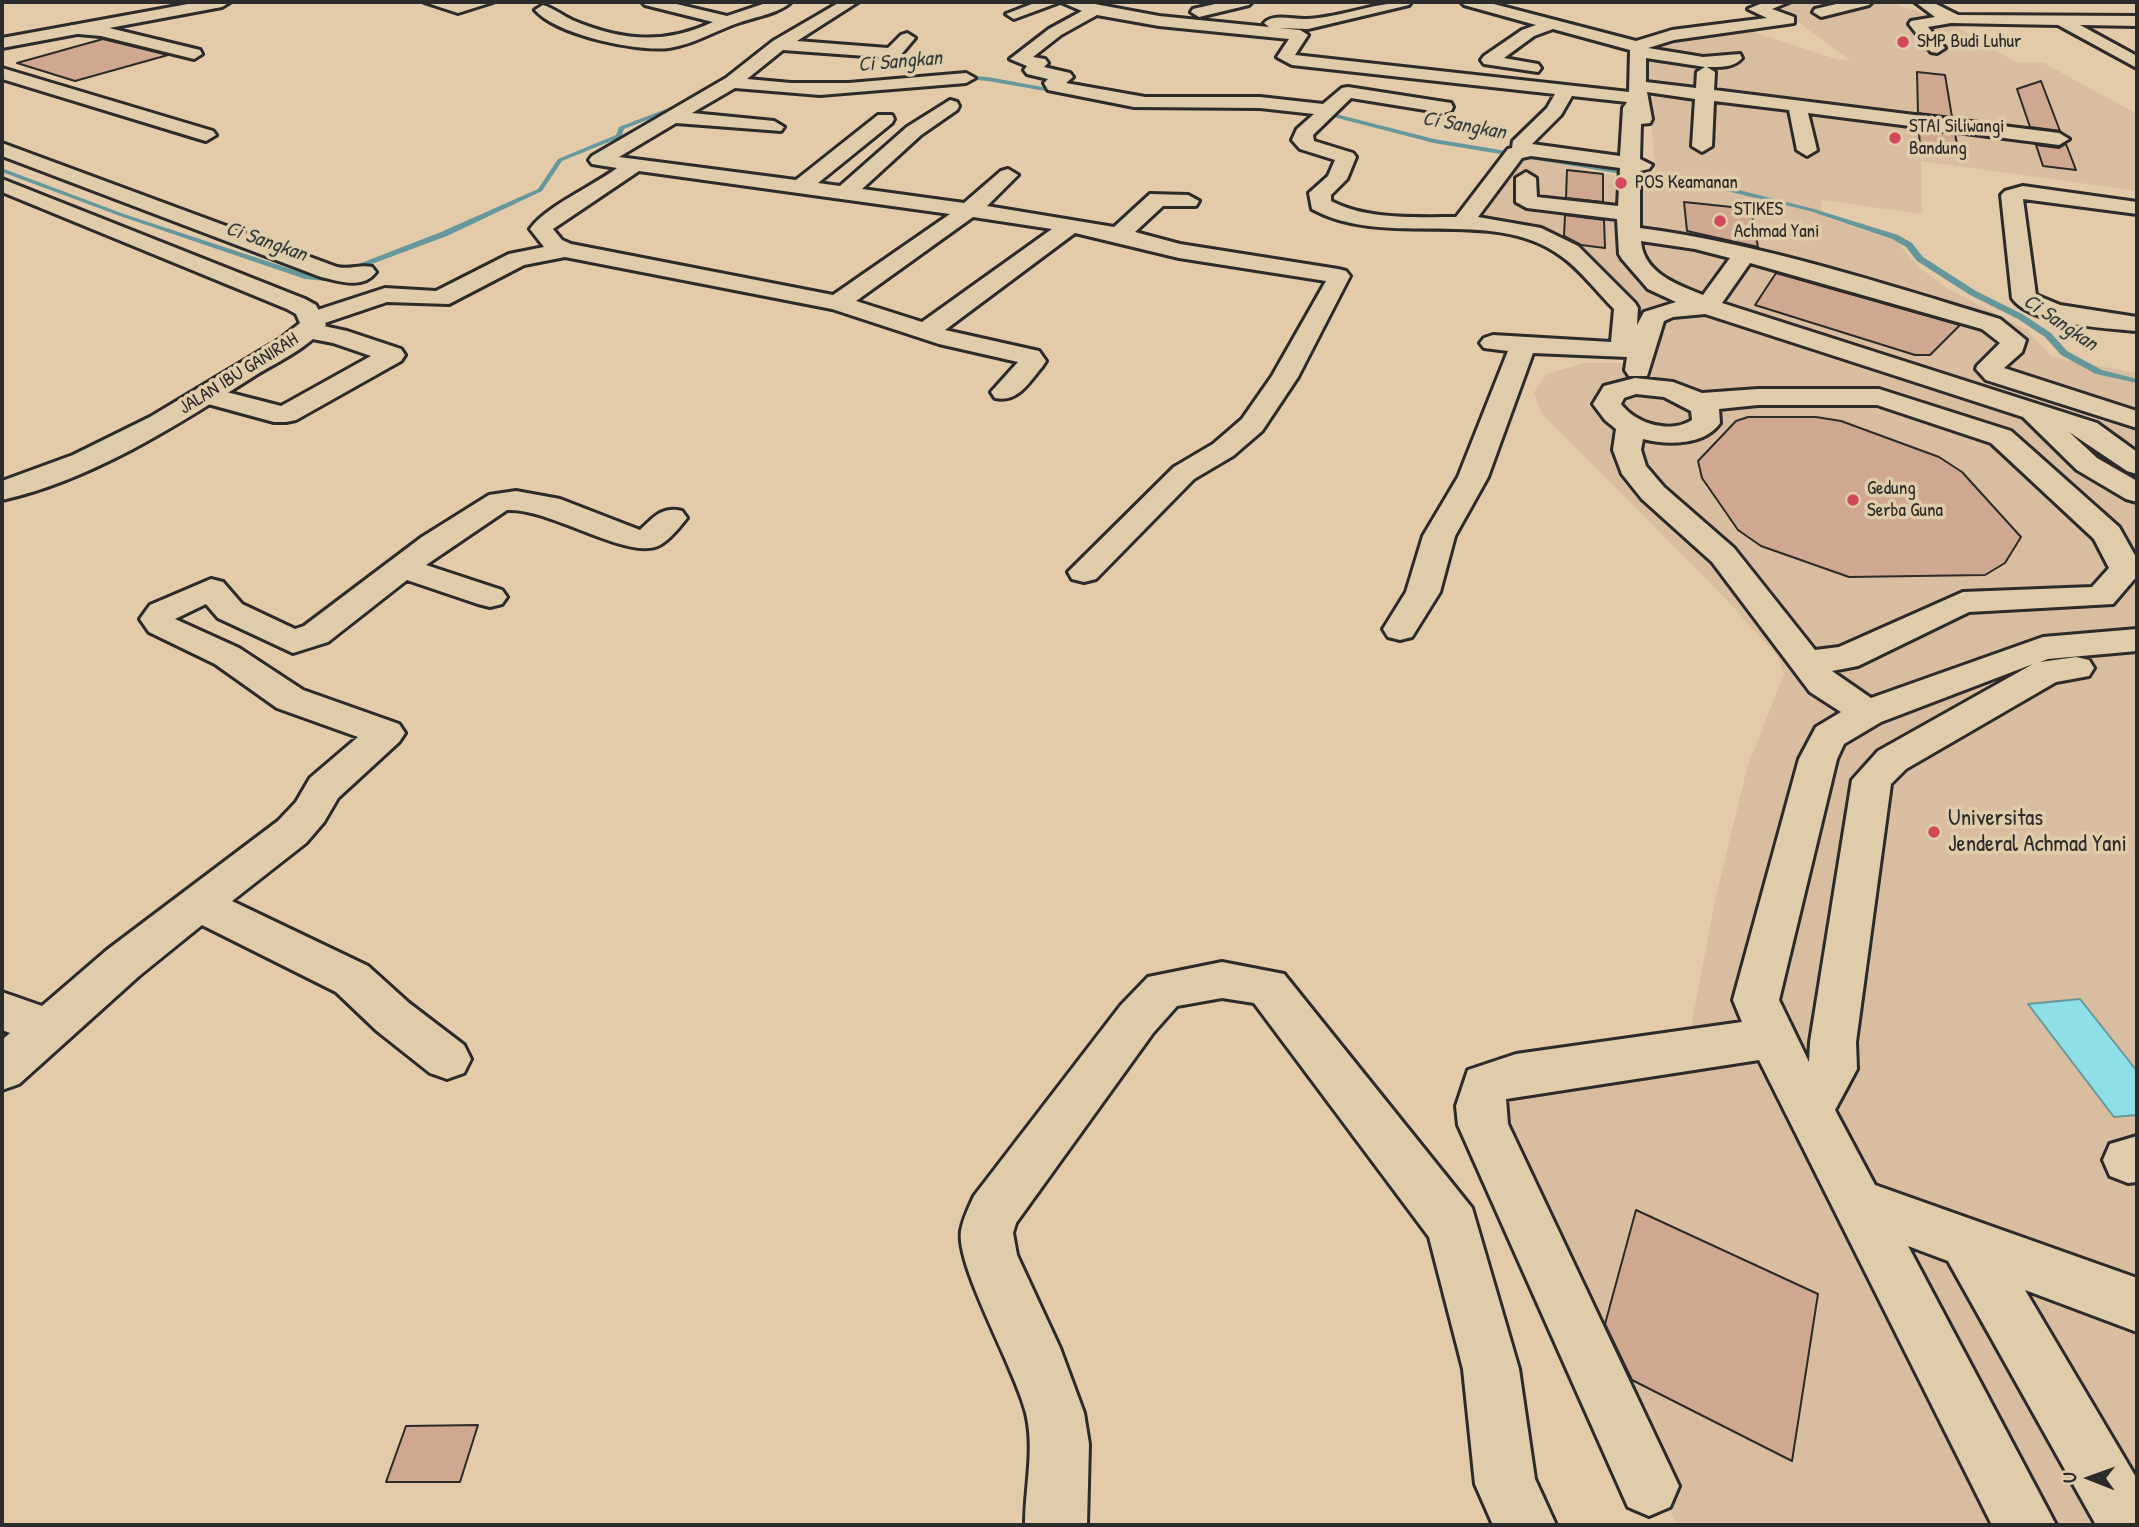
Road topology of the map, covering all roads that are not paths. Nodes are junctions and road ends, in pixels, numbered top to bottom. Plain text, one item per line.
1 (222, 2) edge
2 (432, 2) edge
3 (485, 2) edge
4 (526, 2) edge
5 (783, 2) edge
6 (850, 2) edge
7 (1052, 2) edge
8 (1068, 2) edge
9 (1244, 2) edge
10 (1339, 2) edge
11 (1404, 2) edge
12 (1469, 2) edge
13 (1782, 2) edge
14 (1864, 2) edge
15 (1922, 2) edge
16 (570, 5) dead end
17 (651, 7) edge
18 (1182, 8) dead end
19 (1286, 8) dead end
20 (543, 10) junction
21 (1096, 10) junction
22 (1368, 10) junction
23 (1199, 12) junction
24 (1821, 12) dead end
25 (1014, 14) dead end
26 (1240, 19) junction
27 (1950, 19) junction
28 (1601, 20) dead end
29 (728, 21) junction
30 (615, 22) dead end
31 (2060, 22) junction
32 (2137, 22) edge
33 (1553, 24) junction
34 (72, 30) junction
35 (591, 30) junction
36 (1574, 30) junction
37 (907, 38) dead end
38 (6, 40) edge
39 (779, 45) junction
40 (1639, 48) junction
41 (1937, 48) dead end
42 (194, 54) dead end
43 (2135, 61) edge
44 (1372, 68) junction
45 (2, 73) edge
46 (966, 78) dead end
47 (732, 82) junction
48 (1567, 89) junction
49 (1348, 92) junction
50 (1638, 92) junction
51 (1705, 96) junction
52 (950, 106) dead end
53 (1797, 106) junction
54 (1444, 107) dead end
55 (1327, 113) junction
56 (673, 117) junction
57 (886, 120) dead end
58 (774, 127) dead end
59 (206, 135) dead end
60 (2059, 139) dead end
61 (1702, 146) dead end
62 (2, 149) edge
63 (1807, 150) dead end
64 (1517, 153) junction
65 (636, 164) junction
66 (1636, 172) junction
67 (1008, 175) dead end
68 (1526, 178) dead end
69 (2, 185) edge
70 (801, 187) junction
71 (845, 193) junction
72 (1188, 201) dead end
73 (2127, 202) edge
74 (970, 211) junction
75 (1469, 223) junction
76 (1070, 226) junction
77 (1634, 228) junction
78 (1119, 235) junction
79 (565, 250) junction
80 (1745, 254) junction
81 (346, 273) dead end
82 (837, 303) junction
83 (1707, 306) junction
84 (2137, 324) edge
85 (308, 326) junction
86 (925, 332) junction
87 (1989, 369) junction
88 (1918, 374) junction
89 (1635, 386) junction
90 (1968, 389) junction
91 (1005, 392) dead end
92 (207, 395) junction
93 (1895, 400) junction
94 (1698, 402) junction
95 (2024, 408) junction
96 (2137, 420) edge
97 (1631, 425) junction
98 (2137, 465) edge
99 (2, 491) edge
100 (2137, 494) edge
101 (671, 518) dead end
102 (403, 568) junction
103 (1084, 572) dead end
104 (491, 597) dead end
105 (1399, 629) dead end
106 (2137, 640) edge
107 (1806, 662) junction
108 (2137, 664) edge
109 (1868, 713) junction
110 (200, 905) junction
111 (2, 1012) edge
112 (49, 1028) junction
113 (1772, 1038) junction
114 (447, 1059) dead end
115 (2, 1069) edge
116 (1809, 1109) junction
117 (1858, 1203) junction
118 (1967, 1243) junction
119 (2137, 1305) edge
120 (1649, 1486) dead end
121 (1056, 1525) edge
122 (1525, 1525) edge
123 (2025, 1525) edge
124 (2130, 1525) edge

1 - 34 street
2 - 3 street
4 - 20 street
5 - 29 street
6 - 39 street
7 - 25 street
8 - 21 street
9 - 23 street
10 - 22 street
11 - 22 street
12 - 33 street
13 - 40 street
14 - 24 street
15 - 27 street
16 - 20 street
17 - 29 street
18 - 23 street
19 - 26 street
20 - 35 street
21 - 44 street
21 - 55 street
22 - 26 street
23 - 26 street
27 - 31 street
27 - 41 street
28 - 36 street
29 - 35 street
30 - 35 street
31 - 32 street
31 - 43 street
33 - 36 street
33 - 50 street
34 - 38 street
34 - 42 street
36 - 40 street
37 - 39 street
39 - 47 street
40 - 50 street
40 - 51 street
44 - 48 street
44 - 49 street
45 - 59 street
46 - 47 street
47 - 56 street
48 - 50 street
48 - 64 street
49 - 54 street
49 - 55 street
50 - 51 street
50 - 66 street
51 - 53 street
51 - 61 street
52 - 71 street
53 - 60 street
53 - 63 street
55 - 75 street
56 - 58 street
56 - 65 street
57 - 70 street
62 - 81 street
64 - 66 street
64 - 75 street
65 - 70 street
65 - 79 street
66 - 77 street
67 - 74 street
68 - 77 street
69 - 85 street, JALAN IBU GANIRAH
70 - 71 street
71 - 74 street
72 - 78 street
73 - 84 street
74 - 76 street
74 - 82 street
75 - 105 street
76 - 78 street
76 - 86 street
77 - 80 street
77 - 83 street
78 - 103 street
79 - 82 street
79 - 85 street
80 - 83 street
80 - 87 street
82 - 86 street
83 - 88 street
83 - 89 street
85 - 92 street, JALAN IBU GANIRAH
85 - 92 street
86 - 91 street
87 - 90 street
87 - 96 street
88 - 90 street
88 - 93 street
89 - 94 street
89 - 97 street
90 - 95 street
92 - 99 street, JALAN IBU GANIRAH
93 - 94 street
93 - 107 street
94 - 97 street
95 - 98 street
95 - 100 street
97 - 107 street
101 - 102 street
102 - 104 street
102 - 110 street
106 - 109 street
107 - 109 street
108 - 116 street
109 - 113 street
110 - 112 street
110 - 114 street
111 - 112 street
112 - 115 street
113 - 116 street
113 - 120 street
116 - 117 street
117 - 118 street
117 - 123 street
118 - 119 street
118 - 124 street
121 - 122 street

